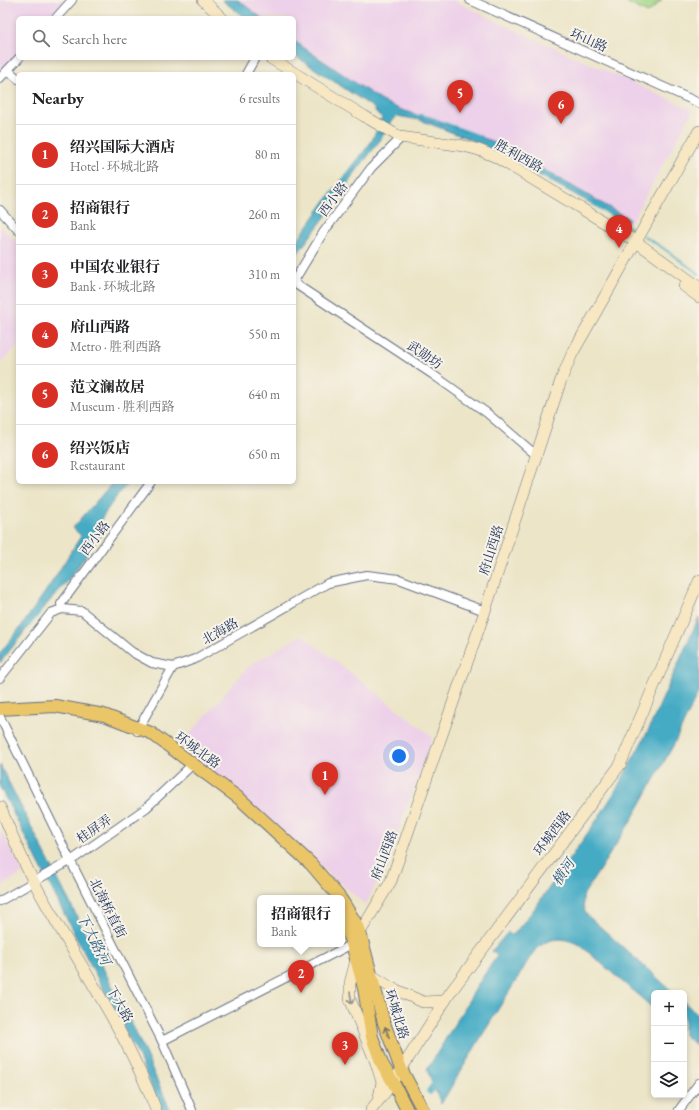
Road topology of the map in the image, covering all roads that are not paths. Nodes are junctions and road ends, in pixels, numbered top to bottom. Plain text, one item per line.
1 (72, 0) edge
2 (196, 0) edge
3 (203, 0) edge
4 (470, 0) edge
5 (58, 16) edge
6 (211, 16) edge
7 (220, 16) edge
8 (17, 60) edge
9 (255, 60) edge
10 (263, 60) edge
11 (273, 60) edge
12 (8, 70) junction
13 (247, 72) edge
14 (282, 72) edge
15 (292, 72) edge
16 (296, 75) edge
17 (16, 77) edge
18 (0, 78) edge
19 (296, 80) edge
20 (699, 103) edge
21 (376, 127) junction
22 (699, 131) edge
23 (395, 137) junction
24 (0, 210) edge
25 (16, 228) edge
26 (633, 245) junction
27 (296, 279) edge
28 (296, 283) edge
29 (699, 287) edge
30 (699, 297) edge
31 (536, 455) junction
32 (150, 484) edge
33 (699, 581) edge
34 (62, 609) junction
35 (485, 611) junction
36 (173, 667) junction
37 (0, 678) edge
38 (0, 709) edge
39 (0, 716) edge
40 (137, 730) junction
41 (192, 766) junction
42 (0, 807) edge
43 (70, 860) junction
44 (33, 881) junction
45 (329, 895) edge
46 (337, 895) edge
47 (0, 901) edge
48 (345, 906) edge
49 (345, 926) edge
50 (360, 933) junction
51 (352, 944) junction
52 (356, 960) junction
53 (371, 975) junction
54 (445, 1001) junction
55 (162, 1041) junction
56 (401, 1069) junction
57 (393, 1082) junction
58 (699, 1083) edge
59 (374, 1106) edge
60 (405, 1107) edge
61 (156, 1110) edge
62 (192, 1110) edge
63 (423, 1110) edge
64 (679, 1110) edge

1 - 5 street
2 - 6 street
3 - 7 street
4 - 20 street, 环山路
8 - 12 street
9 - 13 street
10 - 14 street
11 - 15 street, 胜利西路
12 - 17 street
12 - 18 street
16 - 21 street, 胜利西路
19 - 21 street, 胜利西路
21 - 23 street, 胜利西路
22 - 26 street, 府山西路
23 - 26 street, 胜利西路
23 - 27 street, 西小路
24 - 25 street
26 - 29 street, 胜利西路
26 - 30 street, 胜利西路
26 - 31 street, 府山西路
28 - 31 street, 武勋坊
31 - 35 street, 府山西路
32 - 34 street, 西小路
33 - 54 street, 环城西路
34 - 36 street
34 - 37 street
35 - 36 street, 北海路
35 - 50 street, 府山西路
36 - 40 street
38 - 40 main road, 环城北路
39 - 40 main road, 环城北路
39 - 43 street, 北海桥直街
40 - 41 main road, 环城北路
41 - 43 street, 桂屏弄
41 - 45 main road, 环城北路
41 - 46 main road, 环城北路
42 - 44 street, 下大路
43 - 44 street, 桂屏弄
43 - 55 street, 北海桥直街
44 - 47 street, 桂屏弄
44 - 61 street, 下大路
48 - 50 main road, 环城北路
49 - 51 main road, 环城北路
50 - 51 street, 府山西路
50 - 53 main road, 环城北路
51 - 52 main road, 环城北路
51 - 55 street
52 - 57 main road, 环城北路
52 -> 59 street
53 - 54 street
56 -> 53 main road, 环城北路
54 - 56 street, 环城西路
55 - 62 street, 北海桥直街
56 - 57 street, 环城西路
56 - 63 main road, 环城北路
57 - 59 street, 环城西路
57 - 60 main road, 环城北路
58 - 64 street

